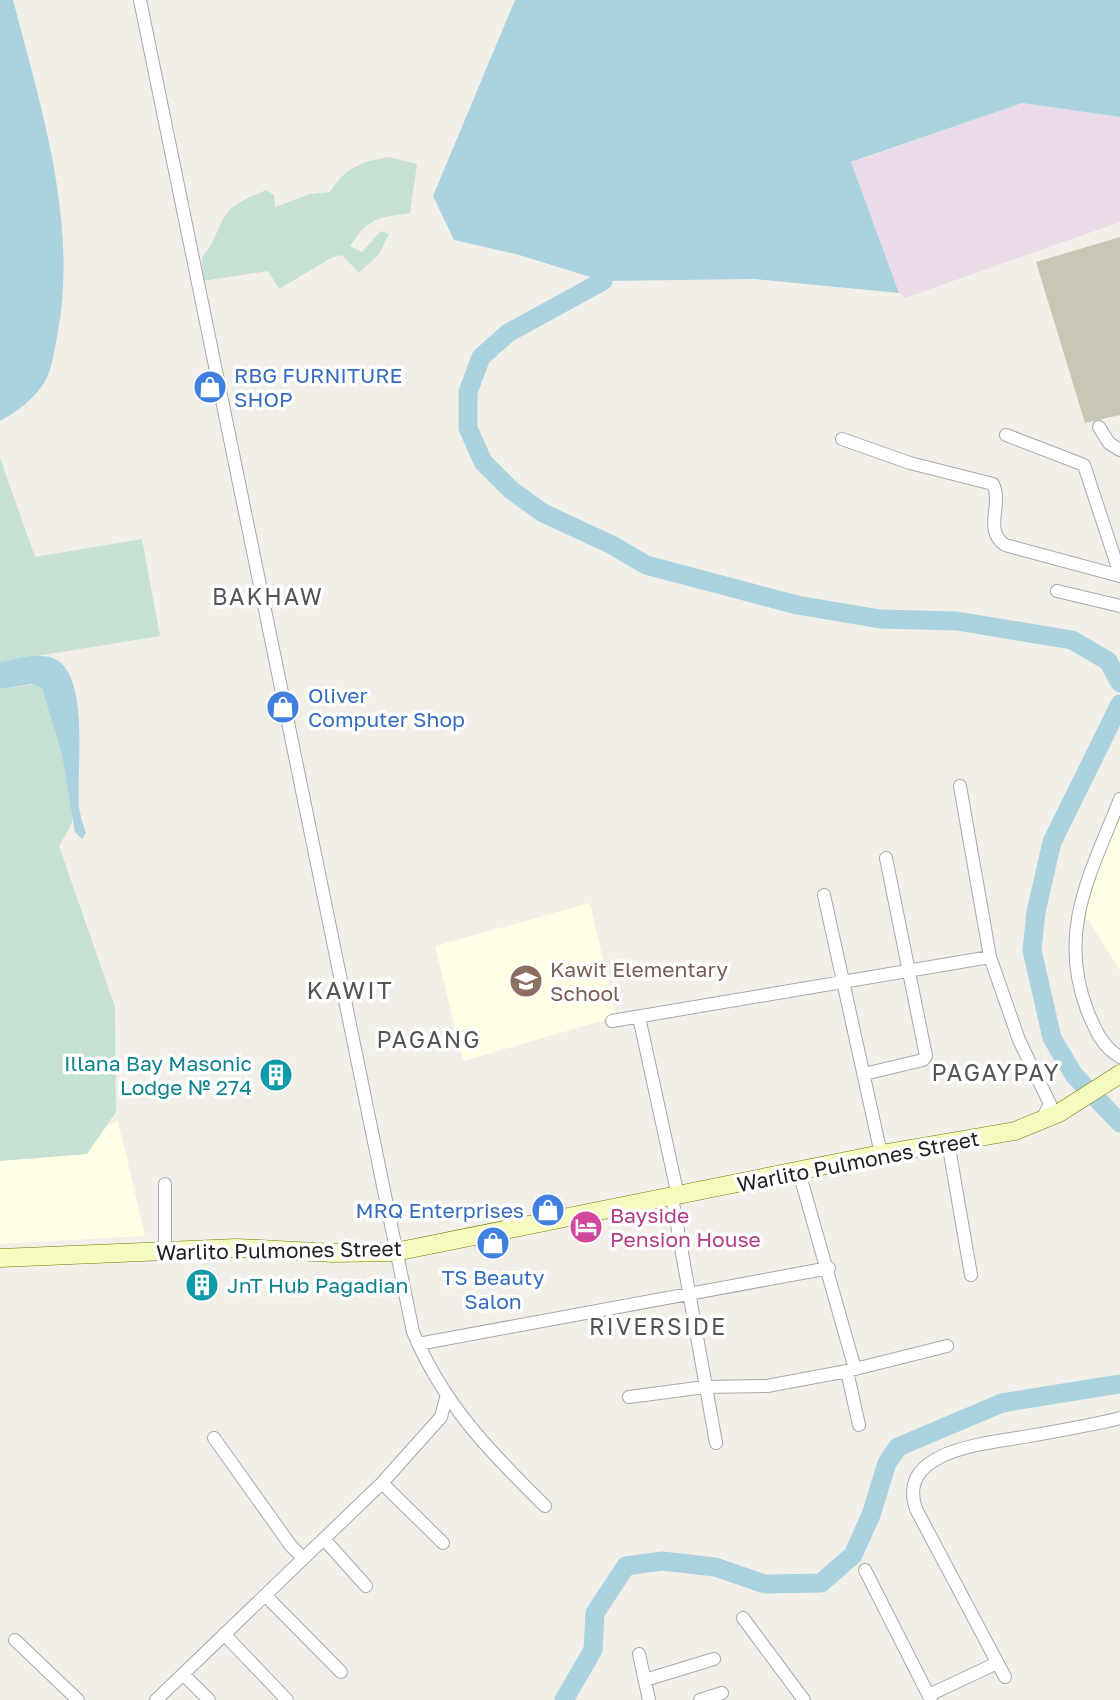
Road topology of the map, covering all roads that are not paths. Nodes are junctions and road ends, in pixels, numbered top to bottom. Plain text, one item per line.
1 (140, 0) edge
2 (1099, 427) dead end
3 (1006, 435) dead end
4 (842, 439) dead end
5 (1120, 450) edge
6 (1114, 536) edge
7 (1120, 575) edge
8 (1057, 591) dead end
9 (1120, 606) edge
10 (960, 786) dead end
11 (1120, 799) edge
12 (886, 858) dead end
13 (824, 895) dead end
14 (990, 957) junction
15 (909, 971) junction
16 (843, 983) junction
17 (639, 1017) junction
18 (612, 1021) dead end
19 (1120, 1057) edge
20 (863, 1074) junction
21 (1120, 1074) edge
22 (1041, 1122) junction
23 (948, 1142) junction
24 (881, 1153) junction
25 (799, 1172) junction
26 (165, 1184) dead end
27 (675, 1196) junction
28 (165, 1252) junction
29 (395, 1252) junction
30 (0, 1258) edge
31 (829, 1268) junction
32 (971, 1275) dead end
33 (691, 1293) junction
34 (418, 1344) junction
35 (947, 1346) dead end
36 (851, 1370) junction
37 (705, 1387) junction
38 (629, 1397) dead end
39 (446, 1398) junction
40 (1120, 1418) edge
41 (859, 1425) dead end
42 (214, 1438) dead end
43 (716, 1443) dead end
44 (382, 1483) junction
45 (545, 1506) dead end
46 (324, 1539) junction
47 (443, 1543) dead end
48 (303, 1558) junction
49 (865, 1570) dead end
50 (366, 1586) dead end
51 (265, 1595) junction
52 (743, 1618) dead end
53 (224, 1634) junction
54 (15, 1640) dead end
55 (639, 1654) dead end
56 (714, 1659) dead end
57 (997, 1663) junction
58 (341, 1672) dead end
59 (183, 1674) junction
60 (1005, 1677) dead end
61 (645, 1680) junction
62 (722, 1693) dead end
63 (930, 1697) edge
64 (78, 1700) edge
65 (156, 1700) edge
66 (209, 1700) edge
67 (286, 1700) edge
68 (649, 1700) edge
69 (700, 1700) edge
70 (804, 1700) edge

1 - 29 street
2 - 5 street
3 - 6 street
4 - 7 street
6 - 7 street
8 - 9 street
10 - 14 street
11 - 19 street
12 - 15 street
13 - 16 street
14 - 15 street
14 - 22 street
15 - 16 street
15 - 20 street
16 - 17 street
16 - 20 street
17 - 18 street
17 - 27 street
20 - 24 street
21 - 22 street, Warlito Pulmones Street
22 - 23 street, Warlito Pulmones Street
23 - 24 street, Warlito Pulmones Street
23 - 32 street
24 - 25 street, Warlito Pulmones Street
25 - 27 street, Warlito Pulmones Street
25 - 31 street
26 - 28 street
27 - 29 street, Warlito Pulmones Street
27 - 33 street
28 - 29 street, Warlito Pulmones Street
28 - 30 street, Warlito Pulmones Street
29 - 34 street
31 - 33 street
31 - 36 street
33 - 34 street
33 - 37 street
34 - 39 street
35 - 36 street
36 - 37 street
36 - 41 street
37 - 38 street
37 - 43 street
39 - 44 street
39 - 45 street
40 - 57 street
42 - 48 street
44 - 46 street
44 - 47 street
46 - 48 street
46 - 50 street
48 - 51 street
49 - 63 street
51 - 53 street
51 - 58 street
52 - 70 street
53 - 59 street
53 - 67 street
54 - 64 street
55 - 61 street
56 - 61 street
57 - 60 street
57 - 63 street
59 - 65 street
59 - 66 street
61 - 68 street
62 - 69 street

